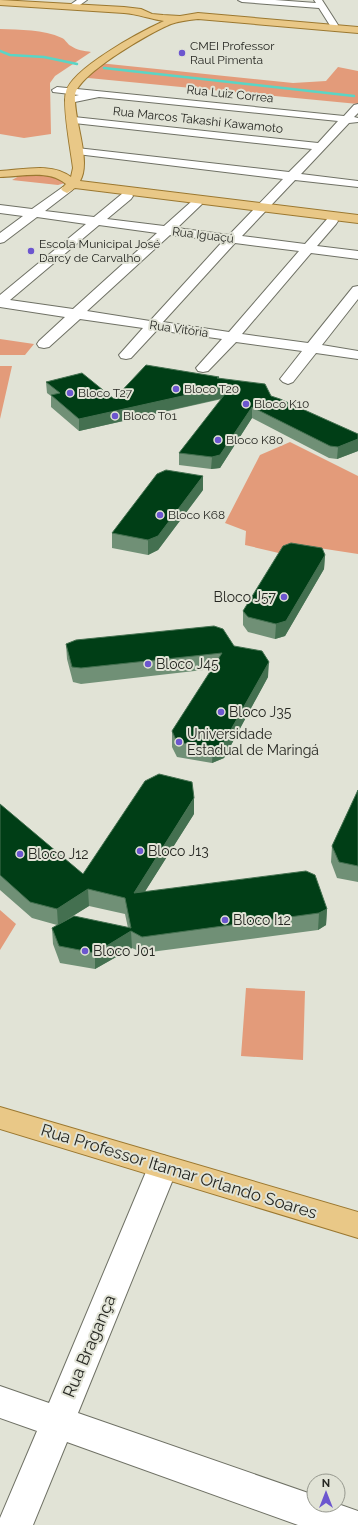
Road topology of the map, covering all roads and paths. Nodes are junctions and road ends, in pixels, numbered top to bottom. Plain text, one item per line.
1 (28, 0) edge
2 (247, 0) edge
3 (0, 2) edge
4 (78, 3) edge
5 (320, 3) edge
6 (154, 13) junction
7 (199, 15) junction
8 (180, 19) junction
9 (334, 24) junction
10 (358, 26) edge
11 (358, 30) edge
12 (73, 72) dead end
13 (59, 90) dead end
14 (70, 95) junction
15 (358, 107) edge
16 (74, 120) junction
17 (346, 120) junction
18 (358, 121) edge
19 (319, 146) junction
20 (77, 151) junction
21 (58, 163) dead end
22 (36, 171) junction
23 (290, 176) junction
24 (3, 177) edge
25 (22, 184) dead end
26 (358, 184) edge
27 (70, 186) junction
28 (52, 187) dead end
29 (127, 196) junction
30 (196, 204) junction
31 (0, 210) edge
32 (260, 210) junction
33 (35, 213) junction
34 (358, 219) edge
35 (97, 221) junction
36 (332, 221) junction
37 (358, 224) edge
38 (168, 230) junction
39 (232, 239) junction
40 (0, 240) edge
41 (309, 249) junction
42 (358, 255) edge
43 (358, 290) edge
44 (0, 302) edge
45 (76, 314) junction
46 (153, 325) junction
47 (232, 337) junction
48 (44, 344) dead end
49 (312, 349) junction
50 (126, 355) dead end
51 (358, 355) edge
52 (203, 368) dead end
53 (288, 379) dead end
54 (0, 1118) edge
55 (163, 1167) junction
56 (358, 1224) edge
57 (0, 1402) edge
58 (57, 1422) junction
59 (340, 1524) edge
60 (15, 1525) edge

1 - 4 main road
2 - 5 street
3 - 4 main road
4 - 6 main road
4 - 6 main road
5 - 9 street
6 - 7 main road
6 - 8 main road
6 - 12 main road
7 - 8 main road
7 - 9 main road
7 - 11 main road
8 - 14 main road
9 - 10 main road
13 - 14 street, Rua Luiz Correa
14 - 16 main road
14 - 17 street, Rua Luiz Correa
15 - 17 street
16 - 19 street, Rua Marcos Takashi Kawamoto
16 - 20 main road
17 - 18 street, Rua Luiz Correa
17 - 19 street
19 - 23 street
20 - 23 street
20 - 27 main road
21 - 22 main road
22 - 24 main road
22 - 27 main road
23 - 26 street
23 - 32 street
24 - 25 main road
27 - 28 main road
27 - 29 main road
27 - 32 main road
27 - 33 street
29 - 30 main road
29 - 35 street
30 - 32 main road
30 - 38 street
31 - 33 street, Rua Iguaçú
32 - 34 main road
32 - 36 main road
32 - 39 street
33 - 35 street, Rua Iguaçú
33 - 40 street
35 - 38 street, Rua Iguaçú
35 - 44 street
36 - 37 main road
36 - 41 street
38 - 39 street, Rua Iguaçú
38 - 45 street
39 - 41 street, Rua Iguaçú
39 - 46 street
41 - 42 street, Rua Iguaçú
41 - 47 street
43 - 49 street
44 - 45 street, Rua Vitória
45 - 46 street, Rua Vitória
45 - 48 street
46 - 47 street, Rua Vitória
46 - 50 street
47 - 49 street, Rua Vitória
47 - 52 street
49 - 51 street, Rua Vitória
49 - 53 street
54 - 55 main road, Rua Professor Itamar Orlando Soares
55 - 56 main road, Rua Professor Itamar Orlando Soares
55 - 58 street, Rua Bragança
57 - 58 street
58 - 59 street
58 - 60 street, Rua Bragança

